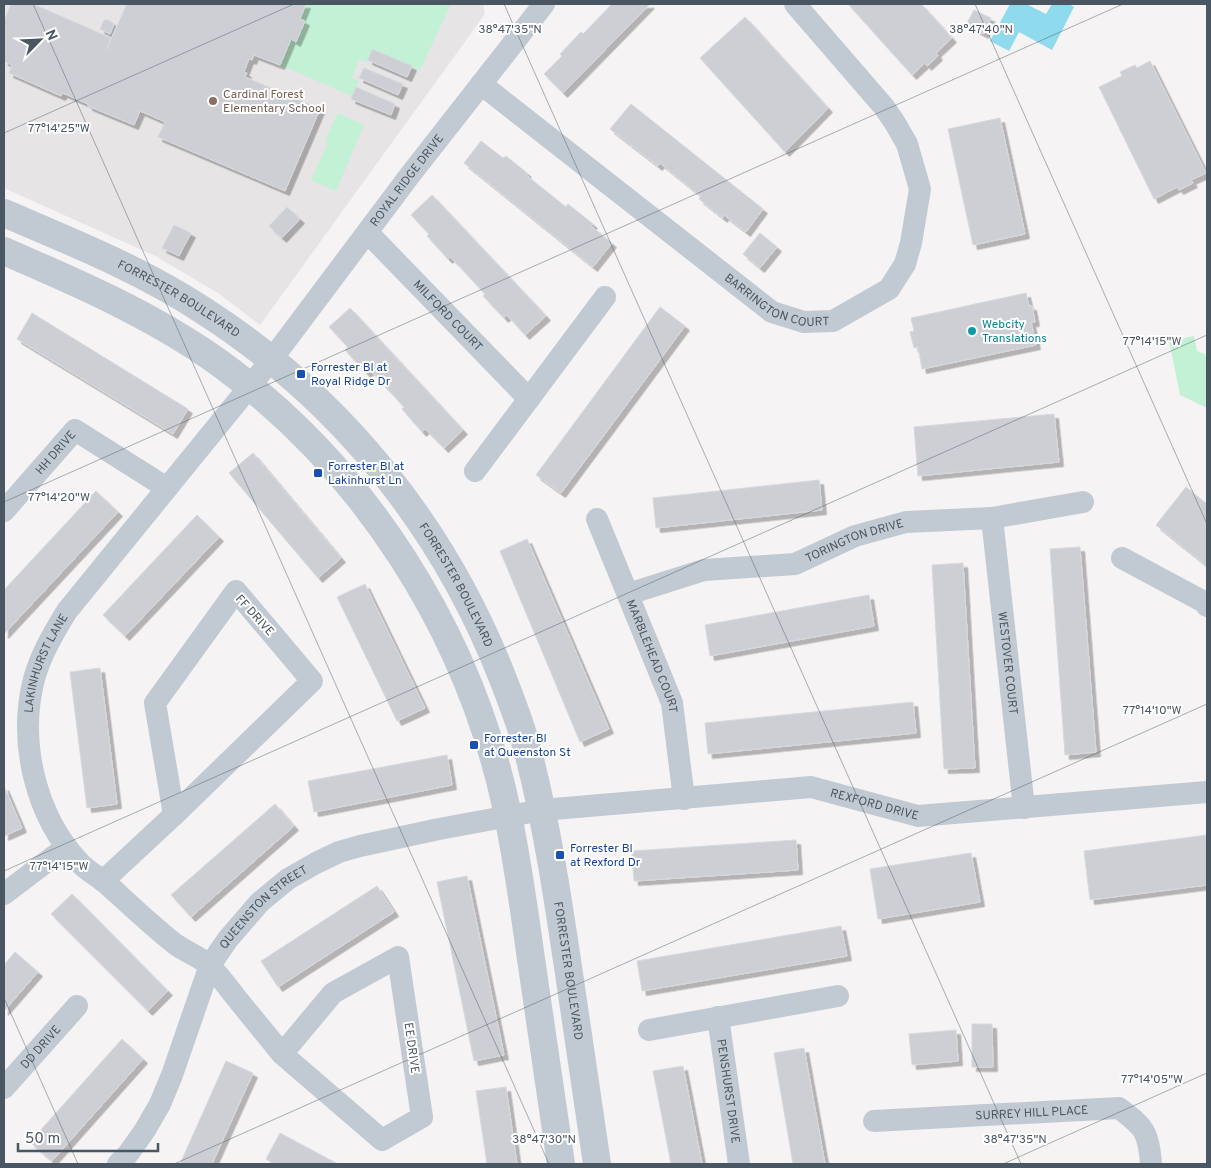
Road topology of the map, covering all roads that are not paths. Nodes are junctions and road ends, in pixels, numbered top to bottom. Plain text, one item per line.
1 (544, 4) edge
2 (795, 4) edge
3 (481, 84) junction
4 (4, 212) edge
5 (368, 233) junction
6 (4, 251) edge
7 (605, 297) dead end
8 (272, 359) junction
9 (250, 387) junction
10 (529, 399) junction
11 (475, 471) dead end
12 (167, 488) junction
13 (1083, 502) dead end
14 (4, 511) edge
15 (992, 518) junction
16 (597, 519) dead end
17 (1122, 558) dead end
18 (628, 594) junction
19 (1207, 606) edge
20 (1207, 792) edge
21 (684, 799) junction
22 (1024, 808) junction
23 (542, 810) junction
24 (174, 815) junction
25 (508, 816) junction
26 (66, 847) junction
27 (103, 881) junction
28 (4, 894) edge
29 (210, 965) junction
30 (838, 996) dead end
31 (77, 1006) dead end
32 (718, 1017) junction
33 (649, 1030) dead end
34 (282, 1054) junction
35 (4, 1088) edge
36 (874, 1121) dead end
37 (118, 1164) edge
38 (561, 1164) edge
39 (597, 1164) edge
40 (739, 1164) edge
41 (1151, 1164) edge

1 - 3 street, ROYAL RIDGE DRIVE
2 - 3 street, BARRINGTON COURT
3 - 5 street, ROYAL RIDGE DRIVE
4 - 8 street, FORRESTER BOULEVARD
5 - 8 street, ROYAL RIDGE DRIVE
5 - 10 street, MILFORD COURT
6 - 9 street
7 - 10 street
8 - 9 street, LAKINHURST LANE
8 - 23 street, FORRESTER BOULEVARD
9 - 12 street, LAKINHURST LANE
9 - 25 street
10 - 11 street
12 - 14 street, HH DRIVE
12 - 26 street, LAKINHURST LANE
13 - 15 street, TORINGTON DRIVE
15 - 18 street, TORINGTON DRIVE
15 - 22 street, WESTOVER COURT
16 - 18 street, MARBLEHEAD COURT
17 - 19 street
18 - 21 street, MARBLEHEAD COURT
20 - 22 street, REXFORD DRIVE
21 - 22 street, REXFORD DRIVE
21 - 23 street, REXFORD DRIVE
23 - 25 street, QUEENSTON STREET
23 - 39 street, FORRESTER BOULEVARD
24 - 24 street, FF DRIVE
24 - 27 street, FF DRIVE
25 - 29 street, QUEENSTON STREET
25 - 38 street
26 - 27 street, LAKINHURST LANE
26 - 28 street
27 - 29 street, LAKINHURST LANE
29 - 34 street, EE DRIVE
29 - 37 street, QUEENSTON STREET
30 - 32 street
31 - 35 street, DD DRIVE
32 - 33 street
32 - 40 street, PENSHURST DRIVE
34 - 34 street, EE DRIVE
36 - 41 street, SURREY HILL PLACE

